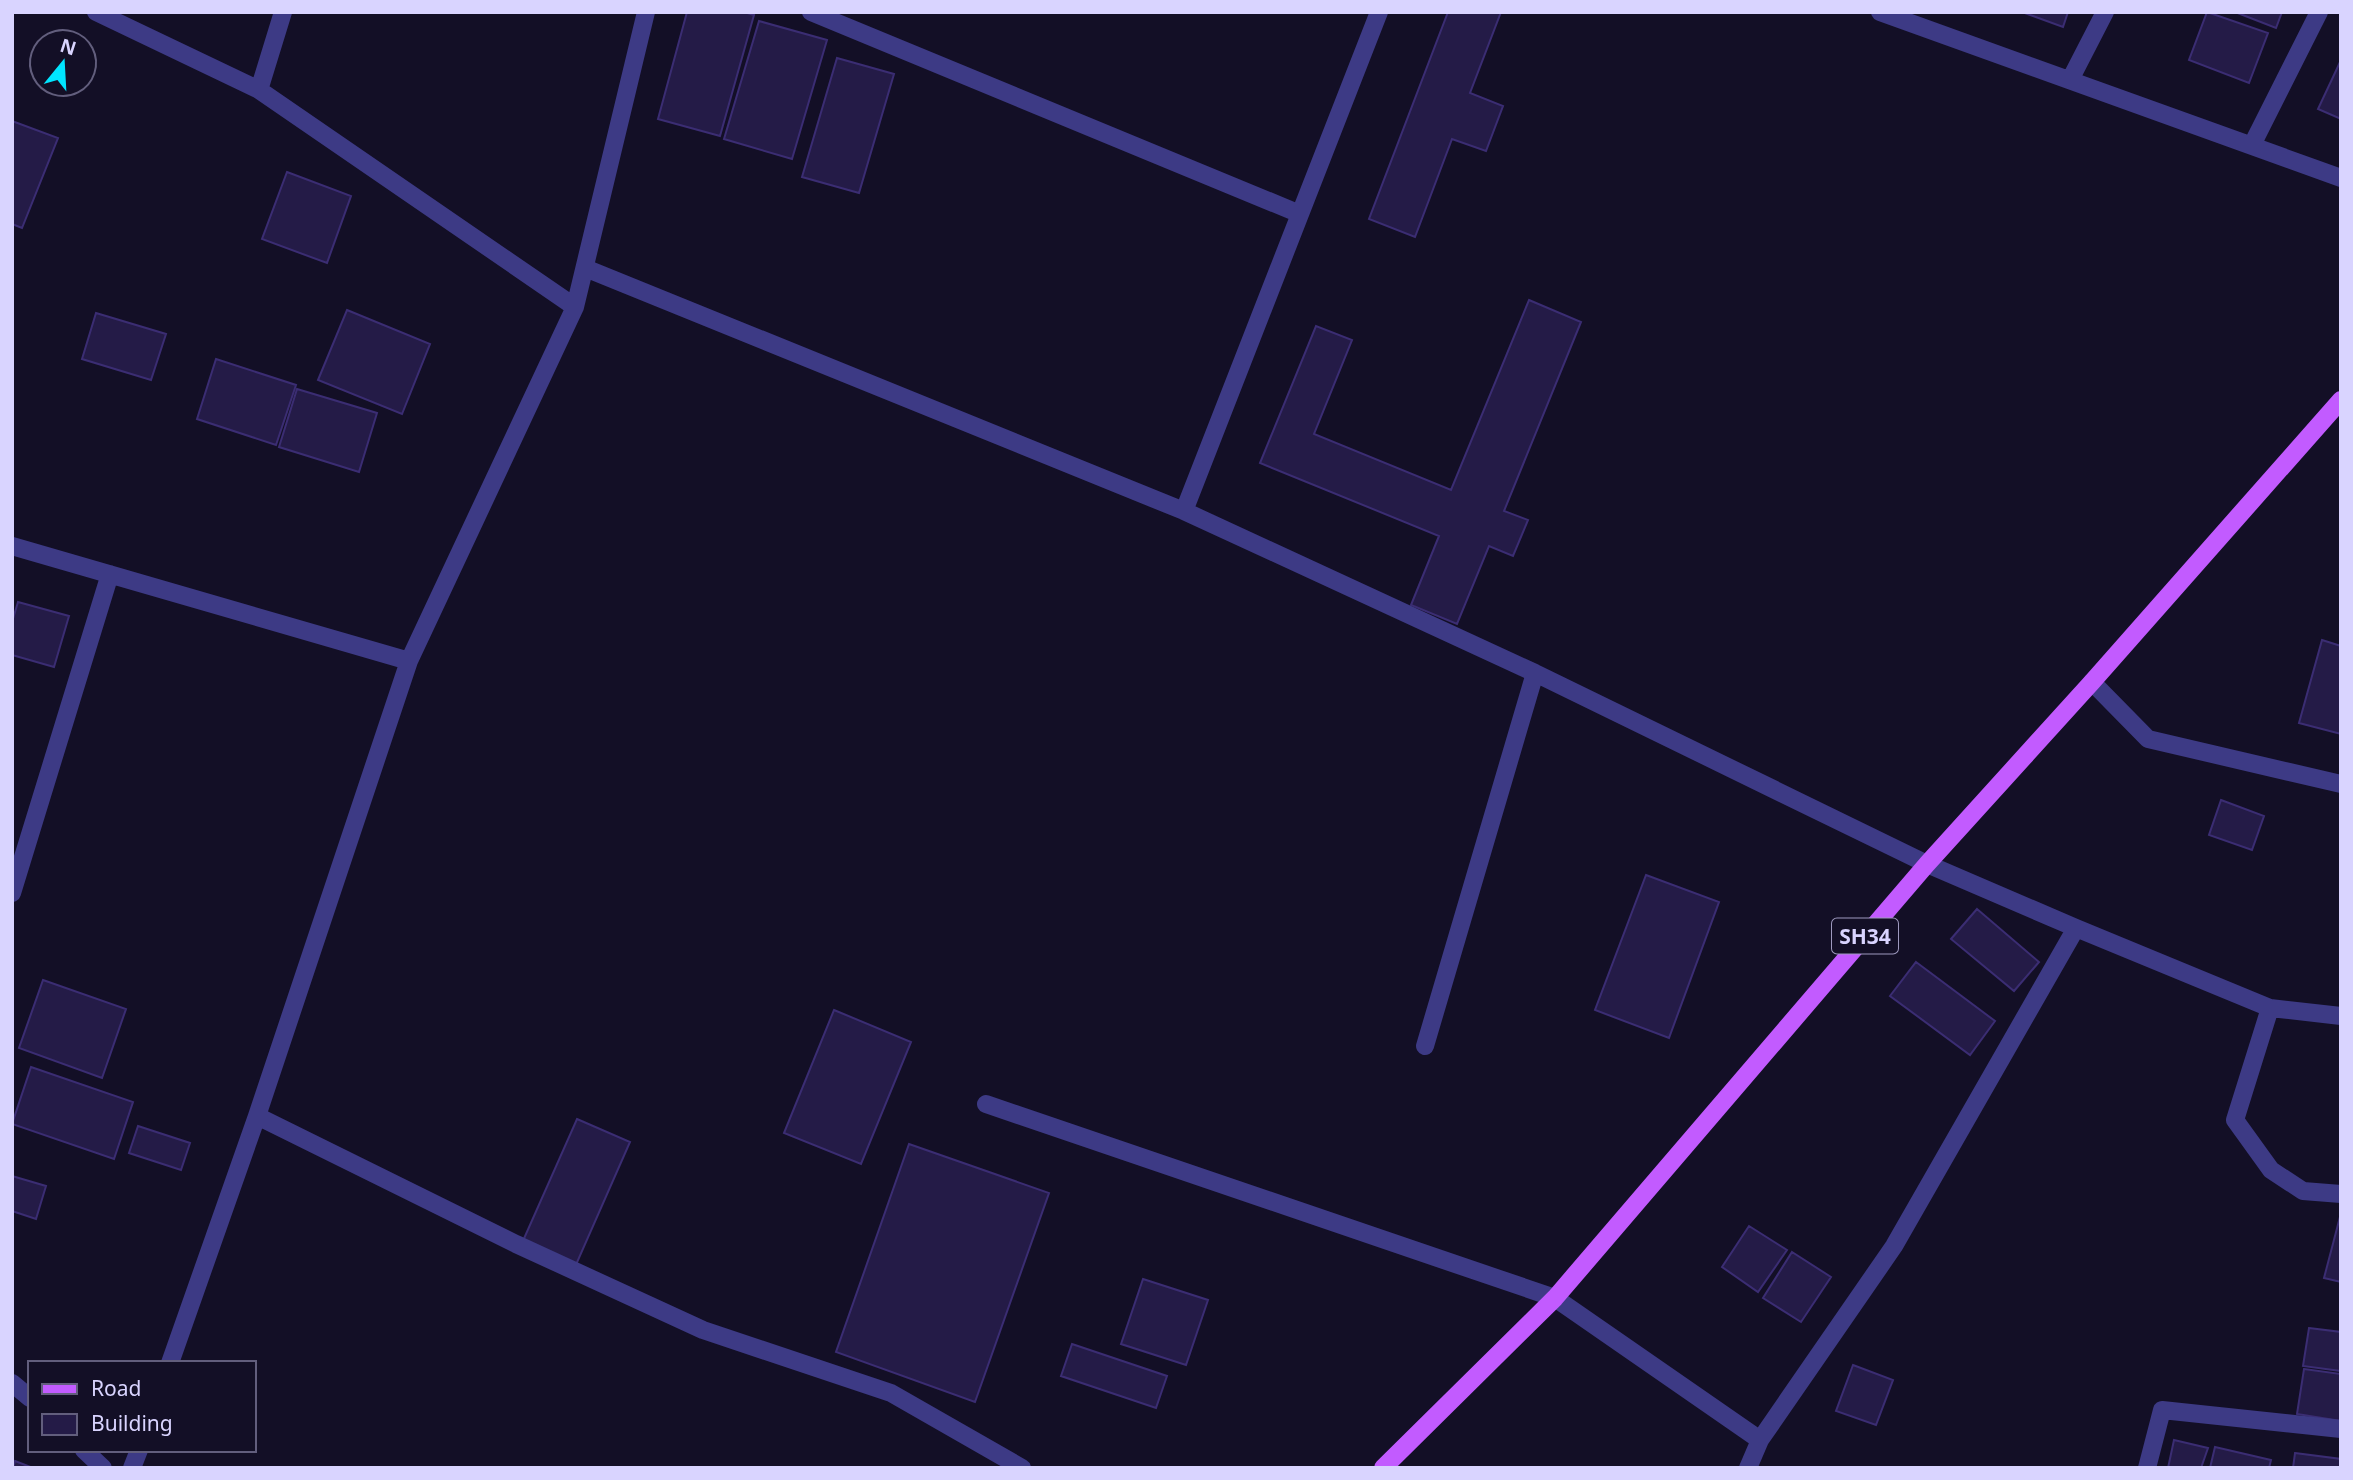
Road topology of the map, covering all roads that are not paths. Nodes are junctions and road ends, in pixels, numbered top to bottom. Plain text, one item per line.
1 (96, 12) edge
2 (283, 12) edge
3 (646, 12) edge
4 (811, 12) edge
5 (1379, 12) edge
6 (1881, 12) edge
7 (2105, 12) edge
8 (2319, 12) edge
9 (2070, 80) junction
10 (259, 90) junction
11 (2252, 145) junction
12 (2341, 177) edge
13 (1300, 214) junction
14 (584, 268) junction
15 (575, 307) junction
16 (2341, 400) edge
17 (1184, 511) junction
18 (12, 546) edge
19 (110, 574) junction
20 (409, 660) junction
21 (1535, 673) junction
22 (2092, 682) junction
23 (2341, 784) edge
24 (1927, 864) junction
25 (12, 893) edge
26 (2076, 928) junction
27 (2270, 1008) junction
28 (2341, 1016) edge
29 (1425, 1046) dead end
30 (986, 1104) dead end
31 (257, 1116) junction
32 (2341, 1194) edge
33 (1555, 1298) junction
34 (171, 1361) edge
35 (12, 1383) edge
36 (28, 1396) edge
37 (2341, 1429) edge
38 (1760, 1440) junction
39 (86, 1452) edge
40 (103, 1468) edge
41 (1022, 1468) edge
42 (1383, 1468) edge
43 (1748, 1468) edge
44 (2147, 1468) edge

1 - 10 street
2 - 10 street
3 - 14 street
4 - 13 street
5 - 13 street
6 - 9 street
7 - 9 street
8 - 11 street
9 - 11 street
10 - 15 street
11 - 12 street
13 - 17 street
14 - 15 street
14 - 17 street
15 - 20 street
16 - 22 main road, SH34
17 - 21 street
18 - 19 street
19 - 20 street
19 - 25 street
20 - 31 street
21 - 24 street
21 - 29 street
22 - 23 street
22 - 24 main road, SH34
24 - 26 street
24 - 33 main road, SH34
26 - 27 street
26 - 38 street
27 - 28 street
27 - 32 street
30 - 33 street
31 - 34 street
31 - 41 street
33 - 38 street
33 - 42 main road, SH34
35 - 36 street
37 - 44 street
38 - 43 street
39 - 40 street

